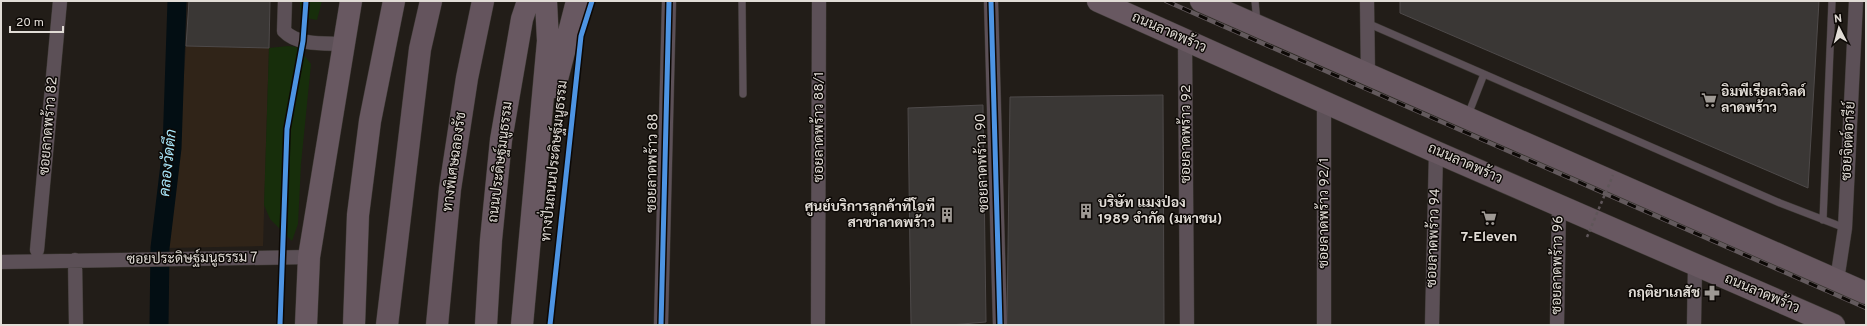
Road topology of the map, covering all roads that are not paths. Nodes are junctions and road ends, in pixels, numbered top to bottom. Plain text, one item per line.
1 (60, 1) edge
2 (284, 1) edge
3 (351, 1) edge
4 (361, 1) edge
5 (394, 1) edge
6 (431, 1) edge
7 (483, 1) edge
8 (528, 1) edge
9 (546, 1) edge
10 (576, 1) edge
11 (669, 1) edge
12 (742, 1) edge
13 (819, 1) edge
14 (991, 1) edge
15 (1098, 1) edge
16 (1201, 1) edge
17 (1255, 1) edge
18 (1367, 1) edge
19 (1832, 1) edge
20 (1856, 1) edge
21 (1366, 23) junction
22 (1257, 26) junction
23 (1185, 39) junction
24 (344, 44) junction
25 (1484, 74) junction
26 (1368, 75) junction
27 (338, 84) junction
28 (743, 94) dead end
29 (1324, 102) junction
30 (1467, 118) junction
31 (1436, 152) junction
32 (538, 162) junction
33 (1558, 205) junction
34 (1823, 220) junction
35 (1845, 228) junction
36 (38, 250) dead end
37 (309, 258) junction
38 (75, 260) junction
39 (1, 262) edge
40 (1695, 265) junction
41 (1837, 280) junction
42 (1866, 293) edge
43 (76, 325) edge
44 (306, 325) edge
45 (354, 325) edge
46 (387, 325) edge
47 (437, 325) edge
48 (486, 325) edge
49 (522, 325) edge
50 (661, 325) edge
51 (818, 325) edge
52 (1000, 325) edge
53 (1187, 325) edge
54 (1324, 325) edge
55 (1432, 325) edge
56 (1557, 325) edge
57 (1694, 325) edge
58 (1834, 325) edge

1 - 36 street, ซอยลาดพร้าว 82
2 - 24 street
3 - 24 main road
4 - 27 main road
5 - 45 main road
6 - 46 highway
7 - 47 highway, ทางพิเศษฉลองรัช
8 - 48 main road, ถนนประดิษฐ์มนูธรรม
9 - 32 main road
10 - 32 main road
11 - 50 street, ซอยลาดพร้าว 88
12 - 28 lane
13 - 51 street, ซอยลาดพร้าว 88/1
14 - 52 street, ซอยลาดพร้าว 90
15 - 23 main road, ถนนลาดพร้าว
16 - 22 main road
17 - 22 lane
18 - 21 street
19 - 34 lane
20 - 35 street, ซอยจิตต์อารีย์
21 - 25 lane
21 - 26 street
22 - 26 main road
23 - 29 main road, ถนนลาดพร้าว
23 - 53 street, ซอยลาดพร้าว 92
24 - 27 main road
25 - 30 lane
25 - 34 lane
26 - 30 main road
27 - 37 main road
29 - 31 main road, ถนนลาดพร้าว
29 - 54 street, ซอยลาดพร้าว 92/1
30 - 41 main road
31 - 33 main road, ถนนลาดพร้าว
31 - 55 street, ซอยลาดพร้าว 94
32 - 49 main road
33 - 40 main road, ถนนลาดพร้าว
33 - 56 street, ซอยลาดพร้าว 96
34 - 35 lane
35 - 41 street, ซอยจิตต์อารีย์
37 - 38 street, ซอยประดิษฐ์มนูธรรม 7
37 - 44 main road
38 - 39 street, ซอยประดิษฐ์มนูธรรม 7
38 - 43 street
40 - 57 street
40 - 58 main road, ถนนลาดพร้าว
41 - 42 main road

